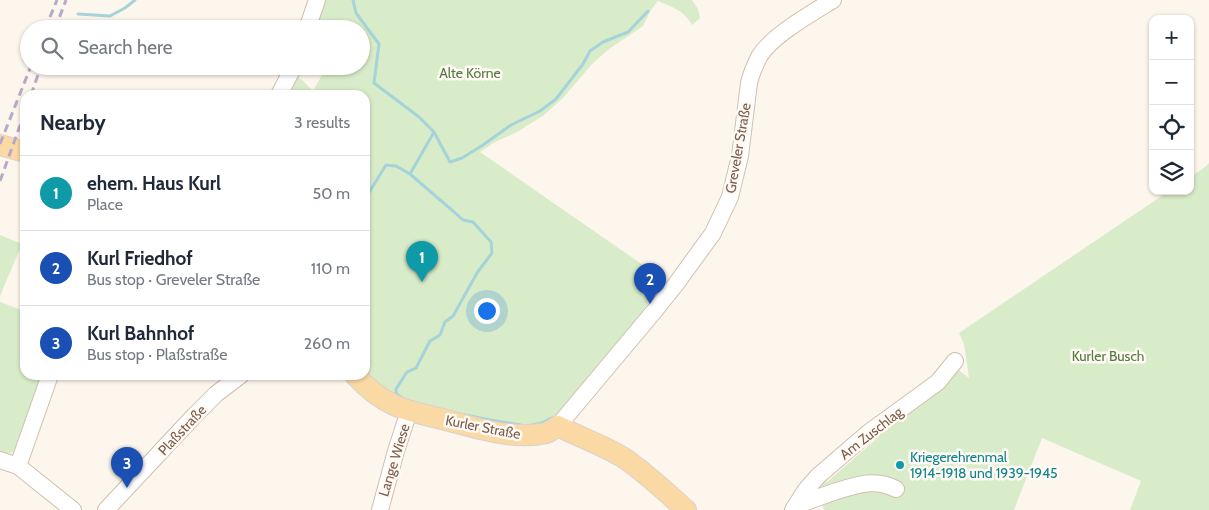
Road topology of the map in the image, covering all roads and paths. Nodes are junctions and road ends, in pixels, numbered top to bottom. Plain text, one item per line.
1 (317, 0) edge
2 (833, 0) edge
3 (310, 20) edge
4 (289, 75) edge
5 (282, 90) edge
6 (0, 144) edge
7 (20, 150) edge
8 (955, 361) dead end
9 (48, 380) edge
10 (234, 380) edge
11 (361, 380) edge
12 (409, 411) junction
13 (558, 426) junction
14 (0, 460) edge
15 (18, 466) junction
16 (896, 489) dead end
17 (795, 508) edge
18 (73, 510) edge
19 (106, 510) edge
20 (380, 510) edge
21 (686, 510) edge

1 - 3 street
2 - 13 street, Greveler Straße
4 - 5 street
6 - 7 main road
8 - 17 street, Am Zuschlag
9 - 15 street
10 - 19 street, Plaßstraße
11 - 12 main road, Kurler Straße
12 - 13 main road, Kurler Straße
12 - 20 street, Lange Wiese
13 - 21 main road
14 - 15 street
15 - 18 street
16 - 17 street

